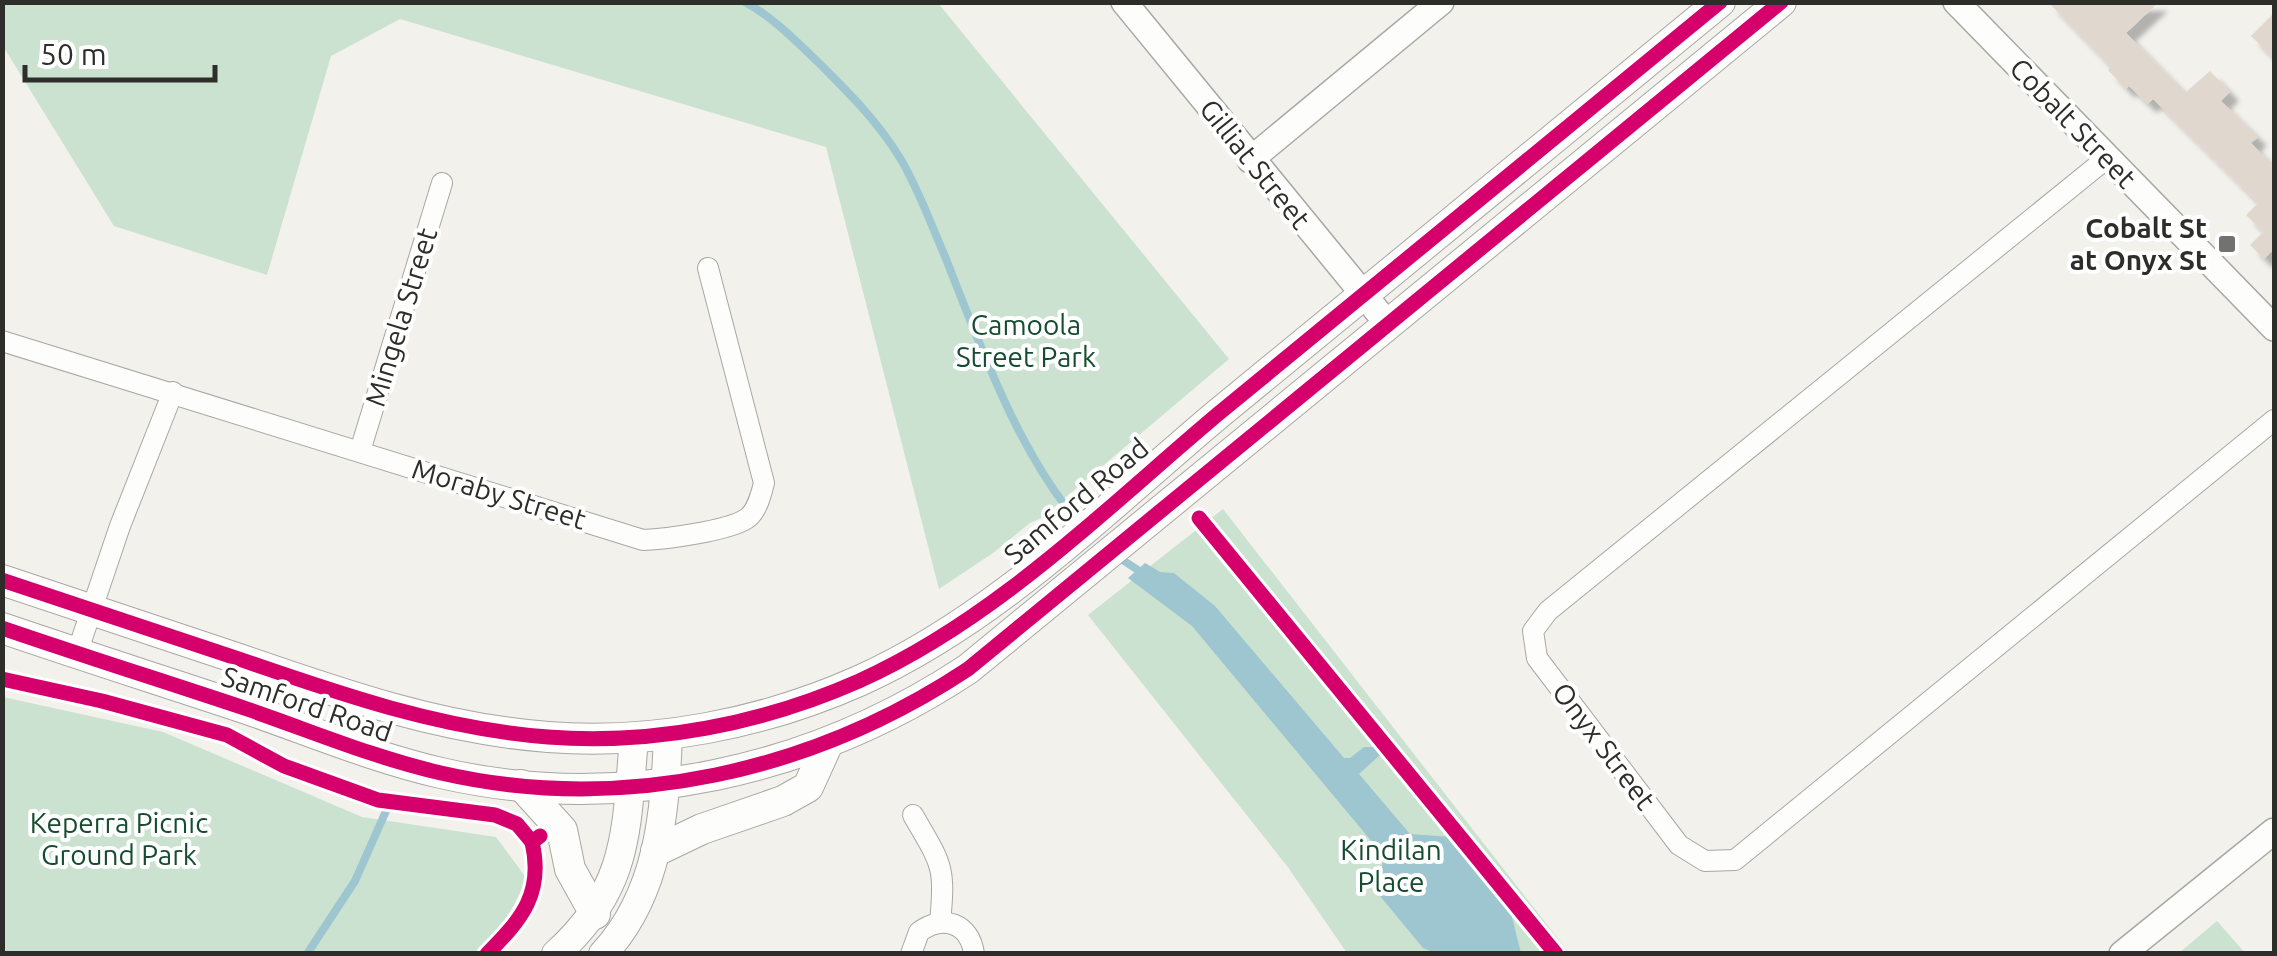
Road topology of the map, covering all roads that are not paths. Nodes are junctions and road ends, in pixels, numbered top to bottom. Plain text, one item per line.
1 (1124, 2) edge
2 (1442, 2) edge
3 (1720, 2) edge
4 (1782, 2) edge
5 (1956, 2) edge
6 (2106, 158) junction
7 (1250, 160) junction
8 (442, 183) dead end
9 (708, 268) dead end
10 (1362, 294) junction
11 (1387, 323) junction
12 (2274, 328) edge
13 (6, 338) edge
14 (173, 392) junction
15 (2274, 420) edge
16 (360, 451) junction
17 (2, 580) edge
18 (92, 609) junction
19 (2, 628) edge
20 (77, 653) junction
21 (668, 735) junction
22 (634, 738) junction
23 (828, 743) junction
24 (666, 784) junction
25 (521, 785) junction
26 (630, 787) junction
27 (913, 816) dead end
28 (2274, 831) edge
29 (656, 852) junction
30 (595, 914) junction
31 (940, 922) junction
32 (557, 953) edge
33 (604, 954) edge
34 (911, 954) edge
35 (974, 954) edge
36 (2122, 954) edge

1 - 7 street, Gilliat Street
2 - 7 street
3 - 10 main road, Samford Road
4 - 11 main road, Samford Road
5 - 6 street, Cobalt Street
6 - 12 street, Cobalt Street
6 - 15 street, Onyx Street
7 - 10 street, Gilliat Street
8 - 16 street, Mingela Street
9 - 16 street, Moraby Street
10 - 11 street, Gilliat Street
10 - 21 main road, Samford Road
11 - 23 main road, Samford Road
13 - 14 street, Moraby Street
14 - 16 street, Moraby Street
14 - 18 street
17 - 18 main road, Samford Road
18 - 20 street
18 - 22 main road, Samford Road
19 - 20 main road, Samford Road
20 - 25 main road, Samford Road
21 - 22 main road, Samford Road
21 - 24 main road
22 - 26 main road
23 - 24 main road, Samford Road
23 - 29 main road
24 - 26 main road, Samford Road
24 - 29 main road
25 - 26 main road, Samford Road
25 - 30 main road
26 - 30 main road
27 - 31 street
28 - 36 street
29 - 33 main road
30 - 32 main road
31 - 34 street
31 - 35 street

